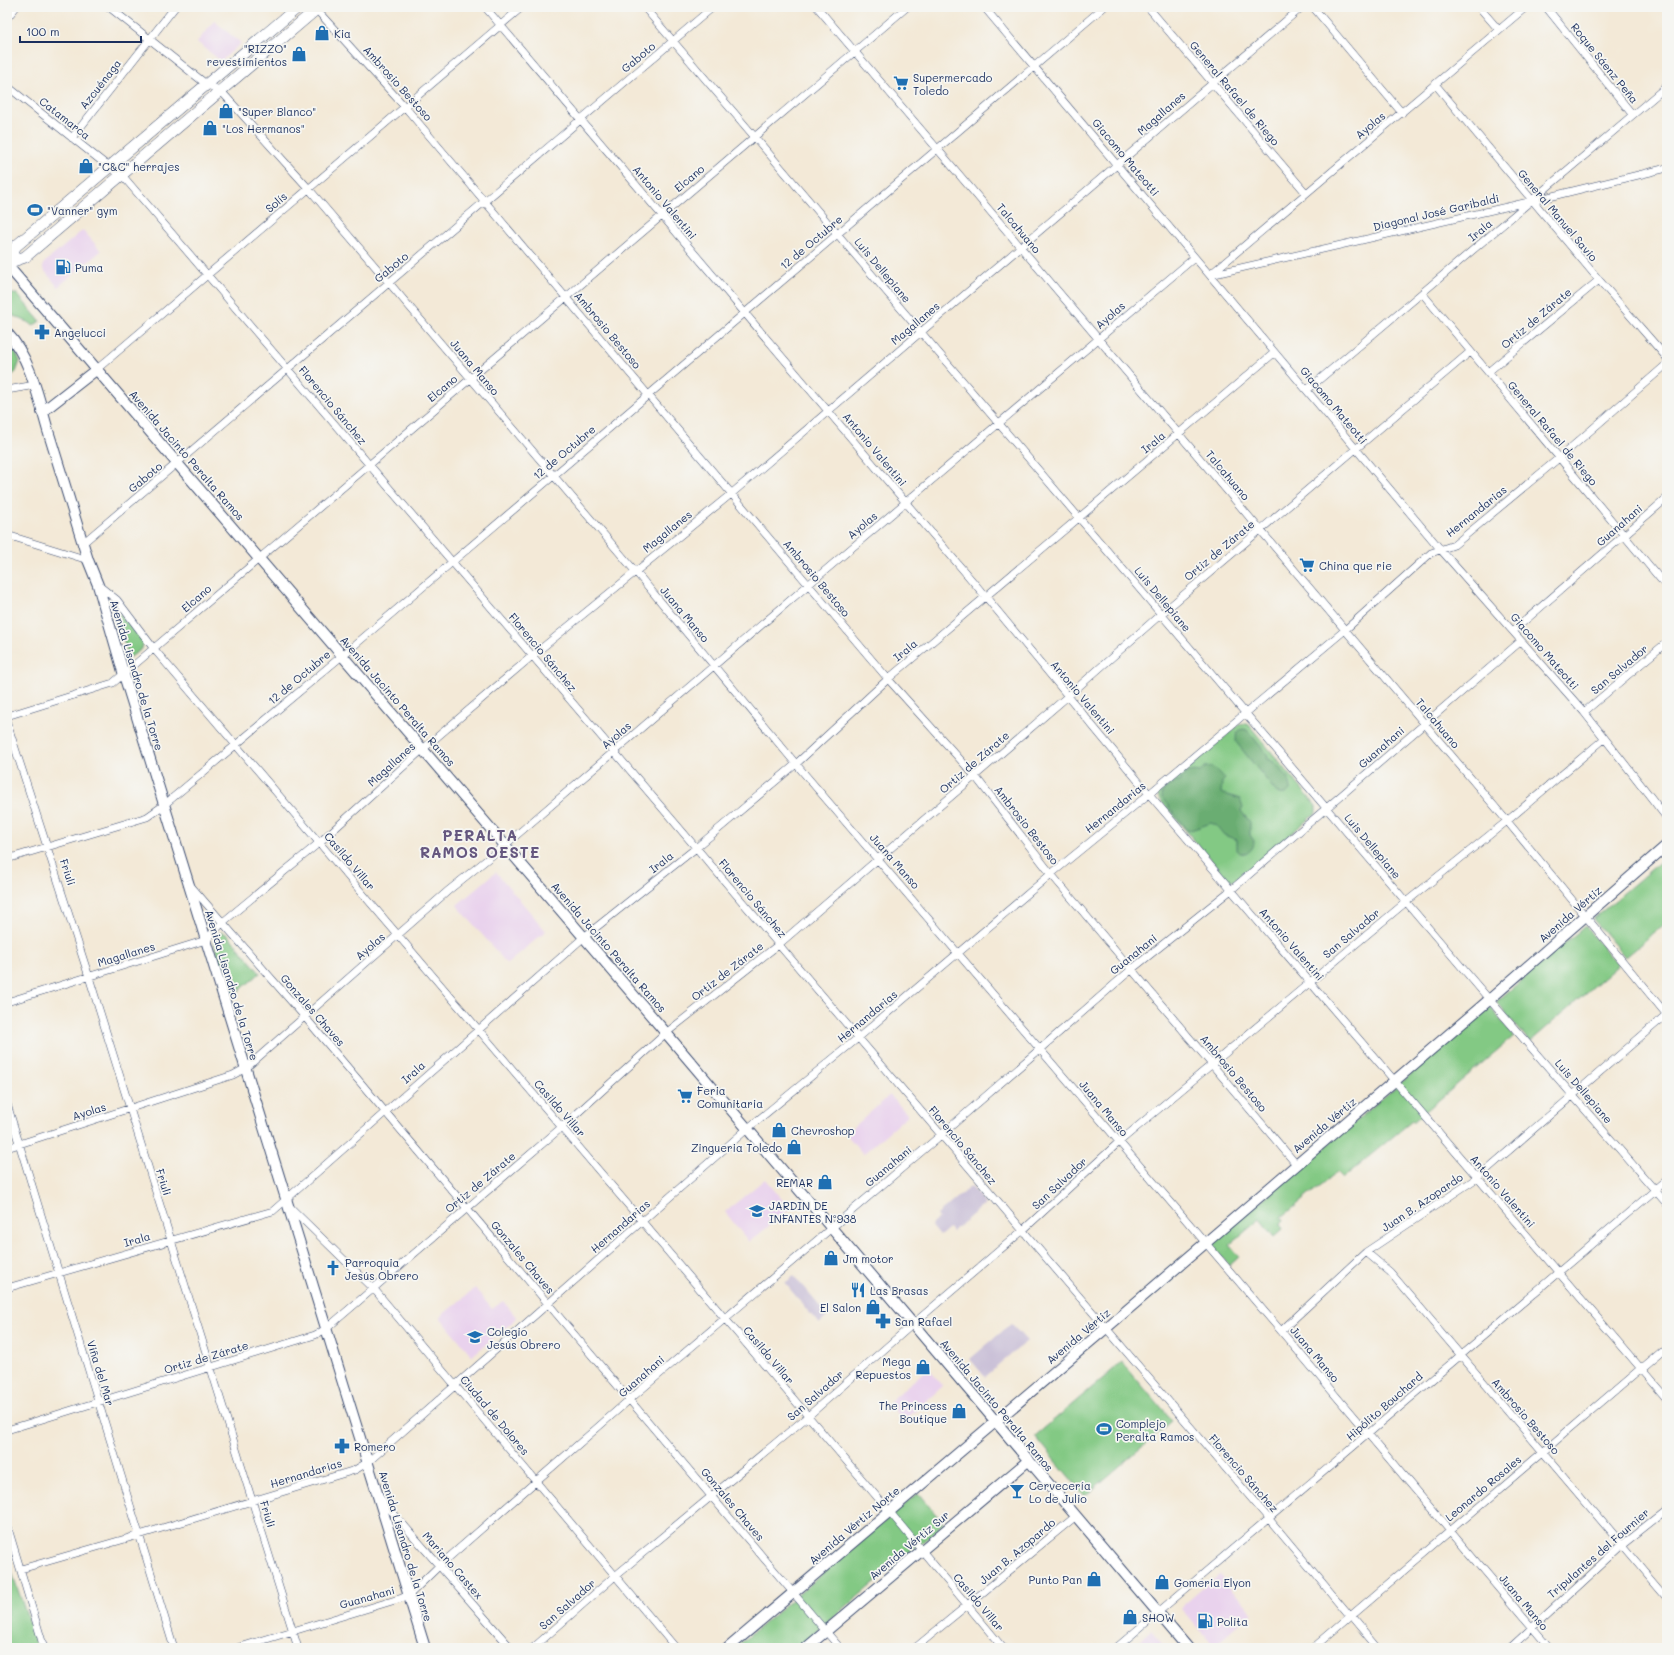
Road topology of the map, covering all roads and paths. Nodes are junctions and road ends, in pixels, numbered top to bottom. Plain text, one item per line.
1 (16, 7) edge
2 (109, 7) edge
3 (175, 7) edge
4 (298, 7) edge
5 (485, 7) edge
6 (522, 7) edge
7 (644, 7) edge
8 (713, 7) edge
9 (817, 7) edge
10 (907, 7) edge
11 (984, 7) edge
12 (1104, 7) edge
13 (1148, 7) edge
14 (1302, 7) edge
15 (1313, 7) edge
16 (1479, 7) edge
17 (1526, 7) edge
18 (1546, 7) edge
19 (316, 8) edge
20 (7, 18) edge
21 (501, 25) junction
22 (1498, 29) junction
23 (150, 39) junction
24 (673, 41) junction
25 (855, 51) junction
26 (1034, 66) junction
27 (206, 84) junction
28 (1213, 84) junction
29 (1436, 84) junction
30 (7, 86) edge
31 (1667, 86) edge
32 (221, 91) junction
33 (405, 107) junction
34 (1402, 113) junction
35 (1632, 114) junction
36 (581, 120) junction
37 (755, 136) junction
38 (72, 138) junction
39 (937, 149) junction
40 (1118, 164) junction
41 (109, 167) junction
42 (1667, 168) edge
43 (122, 175) junction
44 (309, 189) junction
45 (1306, 193) junction
46 (1532, 201) junction
47 (485, 202) junction
48 (662, 215) junction
49 (837, 234) junction
50 (1021, 247) junction
51 (1194, 258) junction
52 (7, 263) edge
53 (208, 275) junction
54 (1210, 275) junction
55 (1599, 280) junction
56 (389, 284) junction
57 (1422, 293) junction
58 (566, 297) junction
59 (745, 313) junction
60 (921, 332) junction
61 (7, 333) edge
62 (1099, 339) junction
63 (1274, 352) junction
64 (1470, 352) junction
65 (1667, 358) edge
66 (1667, 364) edge
67 (97, 369) junction
68 (288, 369) junction
69 (1488, 372) junction
70 (470, 379) junction
71 (35, 386) junction
72 (7, 390) edge
73 (1307, 390) junction
74 (648, 395) junction
75 (828, 411) junction
76 (42, 412) junction
77 (999, 424) junction
78 (1179, 434) junction
79 (1356, 448) junction
80 (1559, 458) junction
81 (178, 463) junction
82 (369, 464) junction
83 (553, 476) junction
84 (732, 494) junction
85 (1667, 498) edge
86 (906, 502) junction
87 (1079, 518) junction
88 (1260, 529) junction
89 (7, 535) edge
90 (1624, 536) junction
91 (83, 543) junction
92 (1441, 550) junction
93 (259, 558) junction
94 (88, 560) junction
95 (452, 562) junction
96 (635, 571) junction
97 (98, 585) junction
98 (808, 585) junction
99 (1667, 587) edge
100 (986, 597) junction
101 (1161, 614) junction
102 (1345, 630) junction
103 (1513, 631) junction
104 (1521, 641) junction
105 (1667, 642) edge
106 (154, 649) junction
107 (342, 655) junction
108 (532, 656) junction
109 (714, 666) junction
110 (124, 675) junction
111 (888, 679) junction
112 (1068, 696) junction
113 (1584, 712) junction
114 (1245, 713) junction
115 (7, 716) edge
116 (7, 723) edge
117 (1424, 724) junction
118 (1604, 739) junction
119 (236, 744) junction
120 (423, 749) junction
121 (614, 752) junction
122 (796, 764) junction
123 (975, 776) junction
124 (1149, 794) junction
125 (164, 805) junction
126 (1326, 809) junction
127 (1667, 818) edge
128 (1507, 821) junction
129 (320, 842) junction
130 (505, 845) junction
131 (1667, 845) edge
132 (48, 847) junction
133 (696, 848) junction
134 (878, 858) junction
135 (7, 859) edge
136 (1051, 874) junction
137 (188, 882) junction
138 (1231, 890) junction
139 (1406, 902) junction
140 (1585, 917) junction
141 (223, 922) junction
142 (399, 936) junction
143 (584, 937) junction
144 (206, 940) junction
145 (778, 945) junction
146 (958, 953) junction
147 (1132, 969) junction
148 (89, 976) junction
149 (1310, 982) junction
150 (1489, 1000) junction
151 (7, 1002) edge
152 (1667, 1014) edge
153 (304, 1016) junction
154 (478, 1029) junction
155 (666, 1033) junction
156 (858, 1038) junction
157 (1040, 1049) junction
158 (1213, 1064) junction
159 (246, 1068) junction
160 (1393, 1081) junction
161 (1573, 1095) junction
162 (7, 1104) edge
163 (131, 1109) junction
164 (385, 1112) junction
165 (562, 1127) junction
166 (747, 1129) junction
167 (941, 1135) junction
168 (1119, 1142) junction
169 (19, 1144) junction
170 (7, 1148) edge
171 (1296, 1164) junction
172 (1477, 1178) junction
173 (1667, 1180) edge
174 (1656, 1190) junction
175 (287, 1202) junction
176 (1667, 1204) edge
177 (466, 1207) junction
178 (642, 1222) junction
179 (832, 1228) junction
180 (1022, 1231) junction
181 (171, 1241) junction
182 (1205, 1243) junction
183 (1366, 1252) junction
184 (1559, 1272) junction
185 (59, 1273) junction
186 (7, 1288) edge
187 (374, 1289) junction
188 (548, 1304) junction
189 (724, 1319) junction
190 (913, 1324) junction
191 (326, 1328) junction
192 (1105, 1329) junction
193 (1281, 1331) junction
194 (1667, 1346) edge
195 (1459, 1355) junction
196 (211, 1367) junction
197 (1641, 1368) junction
198 (455, 1385) junction
199 (1667, 1399) edge
200 (629, 1400) junction
201 (99, 1403) junction
202 (807, 1417) junction
203 (995, 1421) junction
204 (7, 1430) edge
205 (1368, 1434) junction
206 (1542, 1452) junction
207 (1029, 1460) junction
208 (368, 1462) junction
209 (536, 1481) junction
210 (378, 1496) junction
211 (712, 1497) junction
212 (253, 1500) junction
213 (1667, 1509) edge
214 (889, 1511) junction
215 (1076, 1516) junction
216 (1269, 1520) junction
217 (7, 1525) edge
218 (1450, 1531) junction
219 (139, 1535) junction
220 (1622, 1544) junction
221 (921, 1551) junction
222 (439, 1566) junction
223 (20, 1569) junction
224 (615, 1576) junction
225 (793, 1593) junction
226 (409, 1595) junction
227 (1667, 1598) edge
228 (967, 1607) junction
229 (1158, 1613) junction
230 (1350, 1616) junction
231 (1531, 1628) junction
232 (292, 1631) junction
233 (825, 1632) junction
234 (44, 1648) edge
235 (174, 1648) edge
236 (238, 1648) edge
237 (298, 1648) edge
238 (425, 1648) edge
239 (510, 1648) edge
240 (533, 1648) edge
241 (676, 1648) edge
242 (728, 1648) edge
243 (806, 1648) edge
244 (840, 1648) edge
245 (915, 1648) edge
246 (1003, 1648) edge
247 (1116, 1648) edge
248 (1188, 1648) edge
249 (1313, 1648) edge
250 (1377, 1648) edge
251 (1510, 1648) edge
252 (1548, 1648) edge

1 - 20 street
2 - 23 street
3 - 23 street, Azcuénaga
4 - 27 main road
5 - 21 street, Antonio Valentini
6 - 21 street, Solís
7 - 24 street, Luis Dellepiane
8 - 24 street, Gaboto
9 - 25 street, Talcahuano
10 - 25 street, Elcano
11 - 26 street, Giacomo Mateotti
12 - 26 street, 12 de Octubre
13 - 28 street, General Rafael de Riego
14 - 28 street, Magallanes
15 - 34 street
16 - 22 street
17 - 22 street, Ayolas
18 - 35 street, Roque Sáenz Peña
19 - 32 main road
19 - 33 street, Ambrosio Bestoso
21 - 33 street, Solís
21 - 36 street, Antonio Valentini
22 - 29 street, Ayolas
23 - 27 street
23 - 38 street, Azcuénaga
24 - 36 street, Gaboto
24 - 37 street, Luis Dellepiane
25 - 37 street, Elcano
25 - 39 street, Talcahuano
26 - 39 street, 12 de Octubre
26 - 40 street, Giacomo Mateotti
27 - 32 street
27 - 41 main road
28 - 40 street, Magallanes
28 - 45 street, General Rafael de Riego
29 - 34 street, Ayolas
29 - 46 street, General Manuel Savio
30 - 38 street, Catamarca
31 - 35 street, Irala
32 - 43 main road
32 - 44 street, Juana Manso
33 - 44 street, Solís
33 - 47 street, Ambrosio Bestoso
34 - 45 street, Ayolas
35 - 46 street, Irala
36 - 47 street, Gaboto
36 - 48 street, Antonio Valentini
37 - 48 street, Elcano
37 - 49 street, Luis Dellepiane
38 - 41 street, Catamarca
39 - 49 street, 12 de Octubre
39 - 50 street, Talcahuano
40 - 50 street, Magallanes
40 - 51 street, Giacomo Mateotti
41 - 43 street, Florencio Sánchez
41 - 52 main road
42 - 46 street, Diagonal José Garibaldi
43 - 52 main road
43 - 53 street, Florencio Sánchez
44 - 53 street, Solís
44 - 56 street, Juana Manso
45 - 54 street, Ayolas
46 - 54 street, Diagonal José Garibaldi
46 - 55 street, General Manuel Savio
46 - 57 street, Irala
47 - 56 street, Gaboto
47 - 58 street, Ambrosio Bestoso
48 - 58 street, Elcano
48 - 59 street, Antonio Valentini
49 - 59 street, 12 de Octubre
49 - 60 street, Luis Dellepiane
50 - 60 street, Magallanes
50 - 62 street, Talcahuano
51 - 54 street, Giacomo Mateotti
51 - 62 street, Ayolas
52 - 67 street, Avenida Jacinto Peralta Ramos
53 - 67 street, Solís
53 - 68 street, Florencio Sánchez
54 - 63 street, Giacomo Mateotti
55 - 65 street, General Manuel Savio
55 - 69 street, Ortiz de Zárate
56 - 68 street, Gaboto
56 - 70 street, Juana Manso
57 - 64 street, General Rafael de Riego
57 - 73 street, Irala
58 - 70 street, Elcano
58 - 74 street, Ambrosio Bestoso
59 - 74 street, 12 de Octubre
59 - 75 street, Antonio Valentini
60 - 75 street, Magallanes
60 - 77 street, Luis Dellepiane
61 - 71 street, Avenida Lisandro de la Torre
62 - 77 street, Ayolas
62 - 78 street, Talcahuano
63 - 73 street, Giacomo Mateotti
63 - 78 street, Irala
64 - 69 street, General Rafael de Riego
64 - 79 street, Ortiz de Zárate
66 - 80 street, Hernandarias
67 - 76 street, Solís
67 - 81 street, Avenida Jacinto Peralta Ramos
68 - 81 street, Gaboto
68 - 82 street, Florencio Sánchez
69 - 80 street, General Rafael de Riego
70 - 82 street, Elcano
70 - 83 street, Juana Manso
71 - 72 street
71 - 76 street, Avenida Lisandro de la Torre
73 - 79 street, Giacomo Mateotti
74 - 83 street, 12 de Octubre
74 - 84 street, Ambrosio Bestoso
75 - 84 street, Magallanes
75 - 86 street, Antonio Valentini
76 - 91 street, Avenida Lisandro de la Torre
77 - 86 street, Ayolas
77 - 87 street, Luis Dellepiane
78 - 87 street, Irala
78 - 88 street, Talcahuano
79 - 88 street, Ortiz de Zárate
79 - 92 street, Giacomo Mateotti
80 - 90 street, General Rafael de Riego
80 - 92 street, Hernandarias
81 - 91 street, Gaboto
81 - 93 street, Avenida Jacinto Peralta Ramos
82 - 93 street, Elcano
82 - 95 street, Florencio Sánchez
83 - 95 street, 12 de Octubre
83 - 96 street, Juana Manso
84 - 96 street, Magallanes
84 - 98 street, Ambrosio Bestoso
85 - 90 street, Guanahani
86 - 98 street, Ayolas
86 - 100 street, Antonio Valentini
87 - 100 street, Irala
87 - 101 street, Luis Dellepiane
88 - 101 street, Ortiz de Zárate
88 - 102 street, Talcahuano
89 - 94 street
90 - 99 street, General Rafael de Riego
90 - 103 street, Guanahani
91 - 94 street, Avenida Lisandro de la Torre
92 - 102 street, Hernandarias
92 - 103 street, Giacomo Mateotti
93 - 106 street, Elcano
93 - 107 street, Avenida Jacinto Peralta Ramos
94 - 97 street, Avenida Lisandro de la Torre
95 - 107 street, 12 de Octubre
95 - 108 street, Florencio Sánchez
96 - 108 street, Magallanes
96 - 109 street, Juana Manso
97 - 106 street, Casildo Villar
97 - 110 street, Avenida Lisandro de la Torre
98 - 109 street, Ayolas
98 - 111 street, Ambrosio Bestoso
100 - 111 street, Irala
100 - 112 street, Antonio Valentini
101 - 112 street, Ortiz de Zárate
101 - 114 street, Luis Dellepiane
102 - 114 street, Hernandarias
102 - 117 street, Talcahuano
103 - 104 street, Giacomo Mateotti
104 - 113 street, Giacomo Mateotti
104 - 117 street, Guanahani
105 - 113 street, San Salvador
106 - 110 street, Elcano
106 - 119 street, Casildo Villar
107 - 119 street, 12 de Octubre
107 - 120 street, Avenida Jacinto Peralta Ramos
108 - 120 street, Magallanes
108 - 121 street, Florencio Sánchez
109 - 121 street, Ayolas
109 - 122 street, Juana Manso
110 - 115 street, Elcano
110 - 125 street, Avenida Lisandro de la Torre
111 - 122 street, Irala
111 - 123 street, Ambrosio Bestoso
112 - 123 street, Ortiz de Zárate
112 - 124 street, Antonio Valentini
113 - 118 street, Giacomo Mateotti
114 - 124 street, Hernandarias
114 - 126 street, Luis Dellepiane
116 - 132 street, Friuli
117 - 126 street, Guanahani
117 - 128 street, Talcahuano
118 - 127 street, Giacomo Mateotti
118 - 128 street, San Salvador
119 - 125 street, 12 de Octubre
119 - 129 street, Casildo Villar
120 - 129 street, Magallanes
120 - 130 street, Avenida Jacinto Peralta Ramos
121 - 130 street, Ayolas
121 - 133 street, Florencio Sánchez
122 - 133 street, Irala
122 - 134 street, Juana Manso
123 - 134 street, Ortiz de Zárate
123 - 136 street, Ambrosio Bestoso
124 - 136 street, Hernandarias
124 - 138 street, Antonio Valentini
125 - 132 street, 12 de Octubre
125 - 137 street, Avenida Lisandro de la Torre
126 - 138 street, Guanahani
126 - 139 street, Luis Dellepiane
128 - 139 street, San Salvador
128 - 140 street, Talcahuano
129 - 141 street, Magallanes
129 - 142 street, Casildo Villar
130 - 142 street, Ayolas
130 - 143 street, Avenida Jacinto Peralta Ramos
131 - 140 street, Avenida Vértiz
132 - 135 street, 12 de Octubre
132 - 148 street, Friuli
133 - 143 street, Irala
133 - 145 street, Florencio Sánchez
134 - 145 street, Ortiz de Zárate
134 - 146 street, Juana Manso
136 - 146 street, Hernandarias
136 - 147 street, Ambrosio Bestoso
137 - 141 street, Gonzales Chaves
137 - 144 street, Avenida Lisandro de la Torre
138 - 147 street, Guanahani
138 - 149 street, Antonio Valentini
139 - 149 street, San Salvador
139 - 150 street, Luis Dellepiane
140 - 150 street, Avenida Vértiz
140 - 152 street, Talcahuano
141 - 144 street, Magallanes
141 - 153 street, Gonzales Chaves
142 - 153 street, Ayolas
142 - 154 street, Casildo Villar
143 - 154 street, Irala
143 - 155 street, Avenida Jacinto Peralta Ramos
144 - 148 street, Magallanes
144 - 159 street, Avenida Lisandro de la Torre
145 - 155 street, Ortiz de Zárate
145 - 156 street, Florencio Sánchez
146 - 156 street, Hernandarias
146 - 157 street, Juana Manso
147 - 157 street, Guanahani
147 - 158 street, Ambrosio Bestoso
148 - 151 street, Magallanes
148 - 163 street, Friuli
149 - 158 street, San Salvador
149 - 160 street, Antonio Valentini
150 - 160 street, Avenida Vértiz
150 - 161 street, Luis Dellepiane
152 - 161 street, Juan B. Azopardo
153 - 159 street, Ayolas
153 - 164 street, Gonzales Chaves
154 - 164 street, Irala
154 - 165 street, Casildo Villar
155 - 165 street, Ortiz de Zárate
155 - 166 street, Avenida Jacinto Peralta Ramos
156 - 166 street, Hernandarias
156 - 167 street, Florencio Sánchez
157 - 167 street, Guanahani
157 - 168 street, Juana Manso
158 - 168 street, San Salvador
158 - 171 street, Ambrosio Bestoso
159 - 163 street, Ayolas
159 - 175 street, Avenida Lisandro de la Torre
160 - 171 street, Avenida Vértiz
160 - 172 street, Antonio Valentini
161 - 172 street, Juan B. Azopardo
161 - 174 street, Luis Dellepiane
162 - 169 street, Viña del Mar
163 - 169 street, Ayolas
163 - 181 street, Friuli
164 - 175 street, Irala
164 - 177 street, Gonzales Chaves
165 - 177 street, Ortiz de Zárate
165 - 178 street, Casildo Villar
166 - 178 street, Hernandarias
166 - 179 street, Avenida Jacinto Peralta Ramos
167 - 179 street, Guanahani
167 - 180 street, Florencio Sánchez
168 - 180 street, San Salvador
168 - 182 street, Juana Manso
169 - 170 street, Ayolas
169 - 185 street, Viña del Mar
171 - 182 street, Avenida Vértiz
172 - 183 street, Juan B. Azopardo
172 - 184 street, Antonio Valentini
173 - 174 street, Hipólito Bouchard
174 - 176 street, Luis Dellepiane
174 - 184 street, Hipólito Bouchard
175 - 181 street, Irala
175 - 187 street, Ciudad de Dolores
175 - 191 street, Avenida Lisandro de la Torre
177 - 187 street, Ortiz de Zárate
177 - 188 street, Gonzales Chaves
178 - 188 street, Hernandarias
178 - 189 street, Casildo Villar
179 - 189 street, Guanahani
179 - 190 street, Avenida Jacinto Peralta Ramos
180 - 190 street, San Salvador
180 - 192 street, Florencio Sánchez
181 - 185 street, Irala
181 - 196 street, Friuli
182 - 192 street, Avenida Vértiz
182 - 193 street, Juana Manso
183 - 193 street, Juan B. Azopardo
183 - 195 street, Ambrosio Bestoso
184 - 195 street, Hipólito Bouchard
184 - 197 street, Antonio Valentini
185 - 186 street, Irala
185 - 201 street, Viña del Mar
187 - 191 street, Ortiz de Zárate
187 - 198 street, Ciudad de Dolores
188 - 198 street, Hernandarias
188 - 200 street, Gonzales Chaves
189 - 200 street, Guanahani
189 - 202 street, Casildo Villar
190 - 202 street, San Salvador
190 - 203 street, Avenida Jacinto Peralta Ramos
191 - 196 street, Ortiz de Zárate
191 - 208 street, Avenida Lisandro de la Torre
192 - 203 street, Avenida Vértiz
192 - 216 street, Florencio Sánchez
193 - 205 street, Juana Manso
194 - 197 street, Leonardo Rosales
195 - 205 street, Hipólito Bouchard
195 - 206 street, Ambrosio Bestoso
196 - 201 street, Ortiz de Zárate
196 - 212 street, Friuli
197 - 199 street, Antonio Valentini
197 - 206 street, Leonardo Rosales
198 - 208 street, Hernandarias
198 - 209 street, Ciudad de Dolores
200 - 209 street, Guanahani
200 - 211 street, Gonzales Chaves
201 - 204 street, Ortiz de Zárate
201 - 219 street, Viña del Mar
202 - 211 street, San Salvador
202 - 214 street, Casildo Villar
203 - 207 street, Avenida Jacinto Peralta Ramos
203 - 214 street, Avenida Vértiz Norte
205 - 216 street, Hipólito Bouchard
205 - 218 street, Juana Manso
206 - 218 street, Leonardo Rosales
206 - 220 street, Ambrosio Bestoso
207 - 215 street, Avenida Jacinto Peralta Ramos
207 - 221 street, Avenida Vértiz Sur
208 - 210 street, Avenida Lisandro de la Torre
208 - 212 street, Hernandarias
209 - 222 street, Guanahani
209 - 224 street, Ciudad de Dolores
210 - 222 street, Mariano Castex
210 - 226 street, Avenida Lisandro de la Torre
211 - 224 street, San Salvador
211 - 225 street, Gonzales Chaves
212 - 219 street, Hernandarias
212 - 232 street, Friuli
213 - 220 street, Tripulantes del Fournier
214 - 221 street, Casildo Villar
214 - 225 street, Avenida Vértiz Norte
215 - 228 street, Juan B. Azopardo
215 - 229 street, Avenida Jacinto Peralta Ramos
216 - 229 street, Hipólito Bouchard
216 - 230 street, Florencio Sánchez
217 - 223 street
218 - 230 street, Leonardo Rosales
218 - 231 street, Juana Manso
219 - 223 street, Hernandarias
219 - 235 street, Viña del Mar
220 - 227 street, Ambrosio Bestoso
220 - 231 street, Tripulantes del Fournier
221 - 228 street, Casildo Villar
221 - 233 street, Avenida Vértiz Sur
222 - 226 street, Guanahani
222 - 239 street, Mariano Castex
223 - 234 street
224 - 240 street, San Salvador
224 - 241 street, Ciudad de Dolores
225 - 233 street, Gonzales Chaves
225 - 242 street, Avenida Vértiz Norte
226 - 232 street, Guanahani
226 - 238 street, Avenida Lisandro de la Torre
228 - 245 street, Juan B. Azopardo
228 - 246 street, Casildo Villar
229 - 247 street, Hipólito Bouchard
229 - 248 street, Avenida Jacinto Peralta Ramos
230 - 249 street, Leonardo Rosales
230 - 250 street, Florencio Sánchez
231 - 251 street, Tripulantes del Fournier
231 - 252 street, Juana Manso
232 - 236 street, Guanahani
232 - 237 street, Friuli
233 - 243 street, Avenida Vértiz Sur
233 - 244 street, Gonzales Chaves

